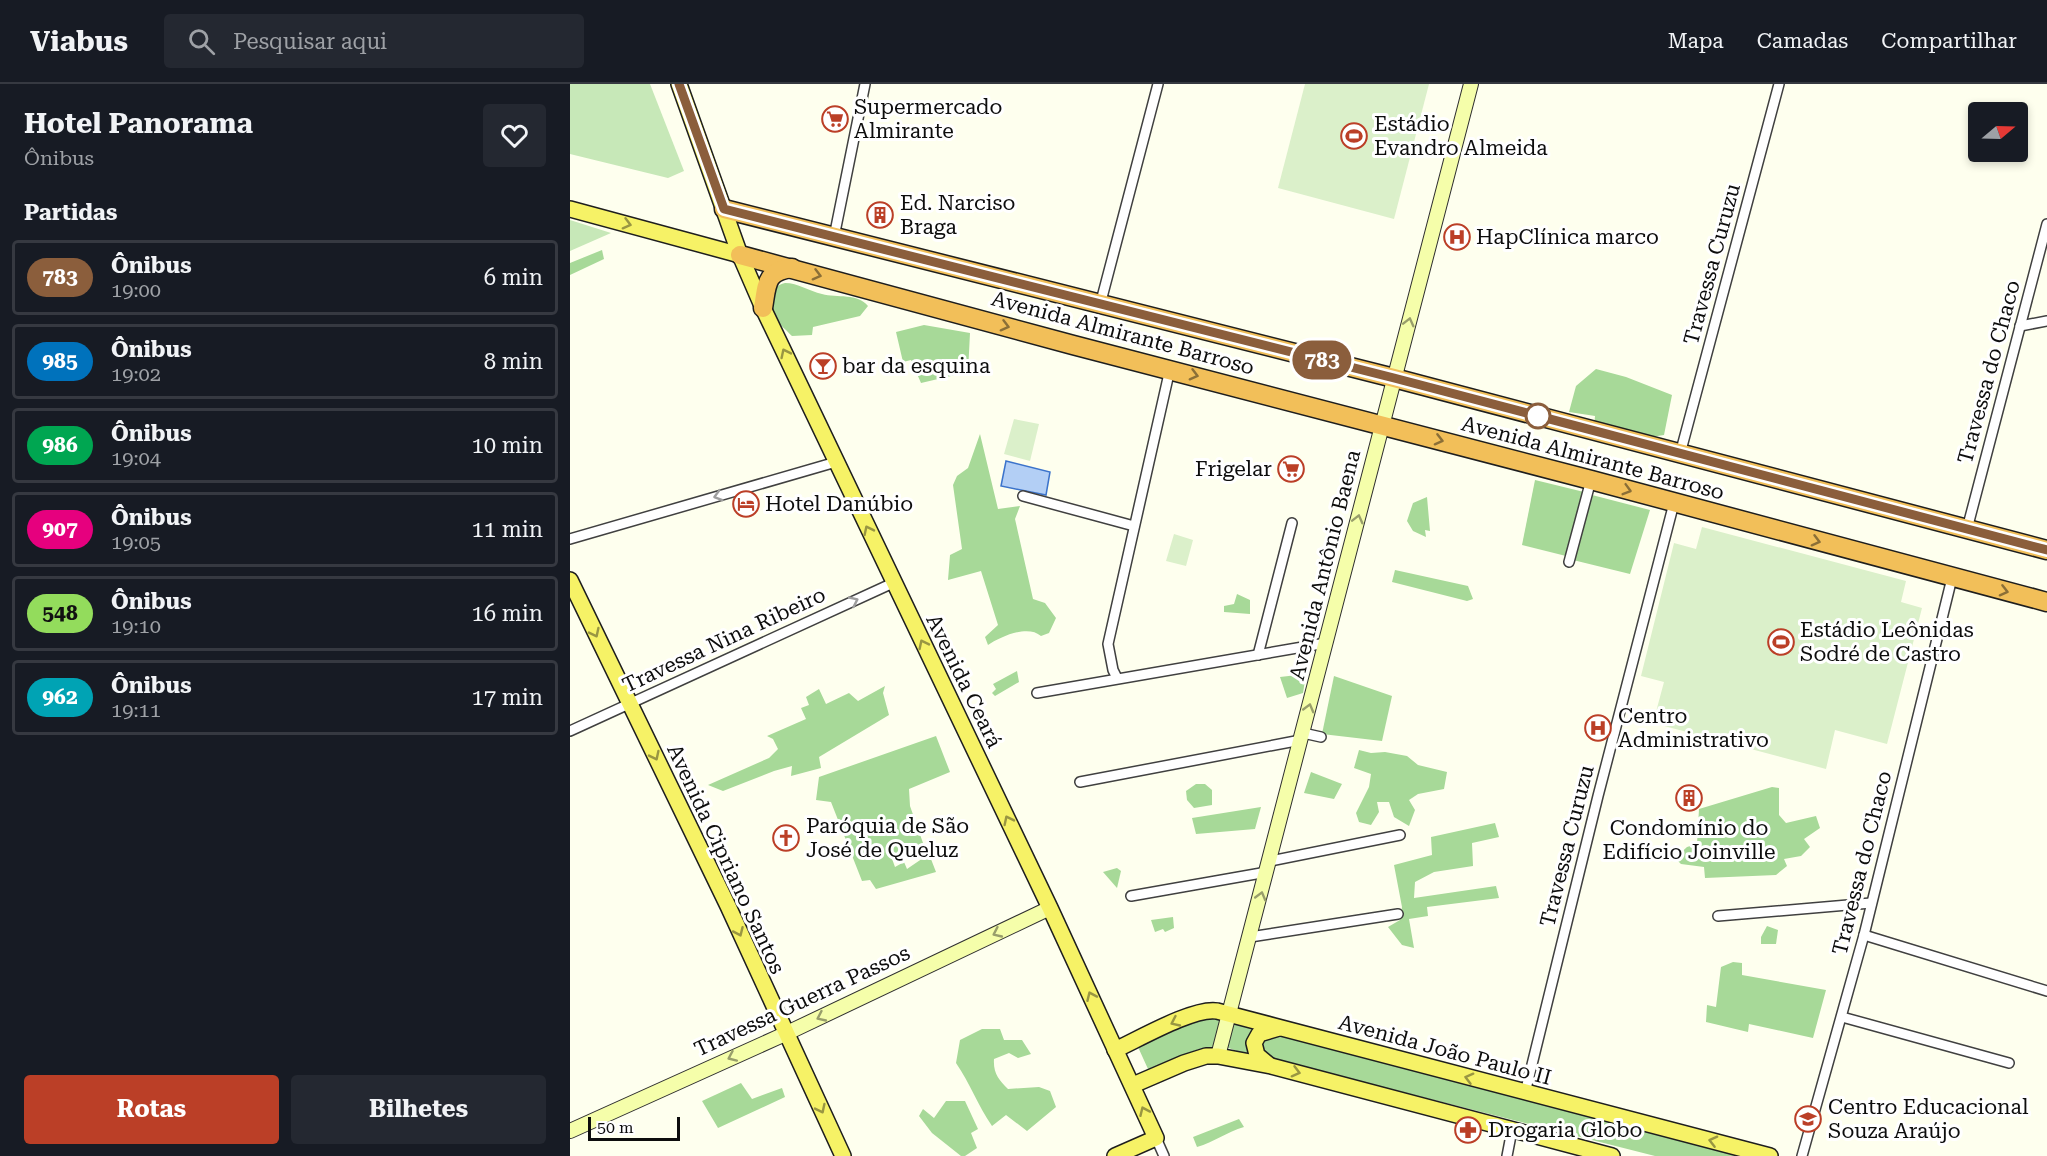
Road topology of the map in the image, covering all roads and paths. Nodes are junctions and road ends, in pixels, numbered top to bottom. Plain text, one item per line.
1 (679, 84) edge
2 (865, 84) edge
3 (1158, 84) edge
4 (1471, 84) edge
5 (1779, 84) edge
6 (570, 209) edge
7 (726, 216) junction
8 (2047, 224) edge
9 (834, 237) junction
10 (740, 255) junction
11 (792, 268) junction
12 (1100, 305) junction
13 (763, 308) junction
14 (2047, 321) edge
15 (2020, 326) junction
16 (1170, 369) junction
17 (1394, 378) junction
18 (1382, 425) junction
19 (1680, 454) junction
20 (836, 462) junction
21 (1591, 480) junction
22 (1023, 496) dead end
23 (1674, 503) junction
24 (1292, 523) dead end
25 (1134, 526) junction
26 (1967, 529) junction
27 (570, 539) edge
28 (2047, 550) edge
29 (1569, 562) dead end
30 (1952, 578) junction
31 (570, 580) edge
32 (893, 582) junction
33 (2047, 602) edge
34 (1326, 644) junction
35 (1258, 655) junction
36 (1118, 678) junction
37 (1037, 693) dead end
38 (629, 704) junction
39 (570, 731) edge
40 (1302, 736) junction
41 (1321, 737) dead end
42 (1080, 782) dead end
43 (1400, 835) dead end
44 (1269, 866) junction
45 (1131, 896) dead end
46 (1871, 903) junction
47 (1050, 908) junction
48 (1398, 914) dead end
49 (1718, 916) dead end
50 (1864, 934) junction
51 (1250, 937) junction
52 (2047, 991) edge
53 (1230, 1014) junction
54 (1842, 1017) junction
55 (1279, 1028) junction
56 (785, 1034) junction
57 (1115, 1050) junction
58 (1218, 1056) junction
59 (2009, 1063) dead end
60 (1271, 1066) junction
61 (1133, 1085) junction
62 (1525, 1093) junction
63 (1512, 1130) junction
64 (570, 1131) edge
65 (1156, 1138) junction
66 (843, 1156) edge
67 (1115, 1156) edge
68 (1164, 1156) edge
69 (1507, 1156) edge
70 (1612, 1156) edge
71 (1770, 1156) edge
72 (1802, 1156) edge

1 - 7 main road, Avenida Ceará
2 - 9 street
3 - 12 street
17 -> 4 street, Avenida Antônio Baena
5 - 19 street, Travessa Curuzu
6 -> 10 main road, Avenida Almirante Barroso
7 - 9 highway, Avenida Almirante Barroso
7 - 10 main road, Avenida Ceará
8 - 15 street, Travessa do Chaco
9 - 12 highway, Avenida Almirante Barroso
10 - 11 highway, Avenida Almirante Barroso
10 - 13 main road, Avenida Ceará
11 - 13 highway
11 -> 16 highway, Avenida Almirante Barroso
12 - 17 highway, Avenida Almirante Barroso
20 -> 13 main road, Avenida Ceará
14 - 15 street
15 - 26 street, Travessa do Chaco
16 -> 18 highway, Avenida Almirante Barroso
16 - 25 street
17 - 18 street, Avenida Antônio Baena
17 - 19 highway, Avenida Almirante Barroso
18 -> 21 highway, Avenida Almirante Barroso
34 -> 18 street, Avenida Antônio Baena
19 - 26 highway, Avenida Almirante Barroso
20 -> 27 street
32 -> 20 main road, Avenida Ceará
21 -> 23 highway, Avenida Almirante Barroso
21 - 29 street
22 - 25 street
23 -> 30 highway, Avenida Almirante Barroso
23 - 62 street, Travessa Curuzu
24 - 35 street
25 - 36 street
26 - 28 highway, Avenida Almirante Barroso
30 -> 33 highway, Avenida Almirante Barroso
30 - 46 street, Travessa do Chaco
31 -> 38 main road, Avenida Cipriano Santos
38 -> 32 street, Travessa Nina Ribeiro
47 -> 32 main road, Avenida Ceará
34 - 35 street
40 -> 34 street, Avenida Antônio Baena
35 - 36 street
36 - 37 street
38 - 39 street, Travessa Nina Ribeiro
38 -> 56 main road, Avenida Cipriano Santos
40 - 41 street
40 - 42 street
40 - 44 street, Avenida Antônio Baena
43 - 44 street
44 - 45 street
51 -> 44 street, Avenida Antônio Baena
46 - 49 street
46 - 50 street, Travessa do Chaco
47 -> 56 street, Travessa Guerra Passos
57 -> 47 main road, Avenida Ceará
48 - 51 street
50 - 52 street
50 - 54 street, Travessa do Chaco
51 - 53 street, Avenida Antônio Baena
53 - 55 main road, Avenida João Paulo II
53 -> 57 main road, Avenida João Paulo II
53 - 58 street, Avenida Antônio Baena
54 - 59 street
54 - 72 street, Travessa do Chaco
55 - 60 main road
62 -> 55 main road, Avenida João Paulo II
56 -> 64 street, Travessa Guerra Passos
56 -> 66 main road, Avenida Cipriano Santos
57 - 61 main road, Avenida Ceará
58 - 60 main road
58 - 61 main road
60 -> 63 main road
65 -> 61 main road, Avenida Ceará
71 -> 62 main road, Avenida João Paulo II
63 - 69 street
63 - 70 main road
65 - 67 main road
65 - 68 street, Avenida Ceará

